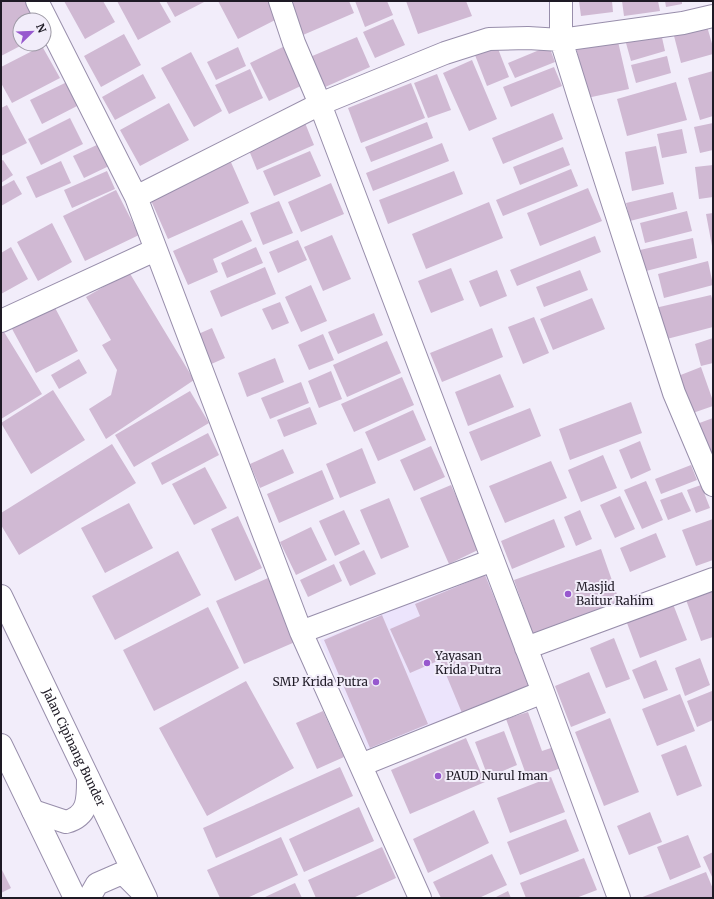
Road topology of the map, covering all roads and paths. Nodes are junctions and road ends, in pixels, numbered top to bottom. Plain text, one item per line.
1 (37, 1) edge
2 (280, 1) edge
3 (561, 1) edge
4 (713, 16) edge
5 (561, 40) junction
6 (320, 104) junction
7 (136, 197) junction
8 (155, 250) junction
9 (1, 321) edge
10 (713, 485) edge
11 (493, 560) junction
12 (713, 579) edge
13 (1, 596) edge
14 (301, 632) junction
15 (526, 648) junction
16 (543, 692) junction
17 (1, 745) edge
18 (361, 765) junction
19 (88, 778) junction
20 (33, 811) junction
21 (145, 896) edge
22 (75, 898) edge
23 (90, 898) edge
24 (420, 898) edge
25 (619, 898) edge

1 - 7 street
2 - 6 street
3 - 5 street
4 - 5 street
5 - 6 street
5 - 10 street
6 - 7 street
6 - 11 street
7 - 8 street
8 - 9 street
8 - 14 street
11 - 14 street
11 - 15 street
12 - 15 street
13 - 19 street, Jalan Cipinang Bunder
14 - 18 street
15 - 16 street
16 - 18 street
16 - 25 street
17 - 20 street
18 - 24 street
19 - 20 street
19 - 21 street, Jalan Cipinang Bunder
20 - 22 street
21 - 23 street

